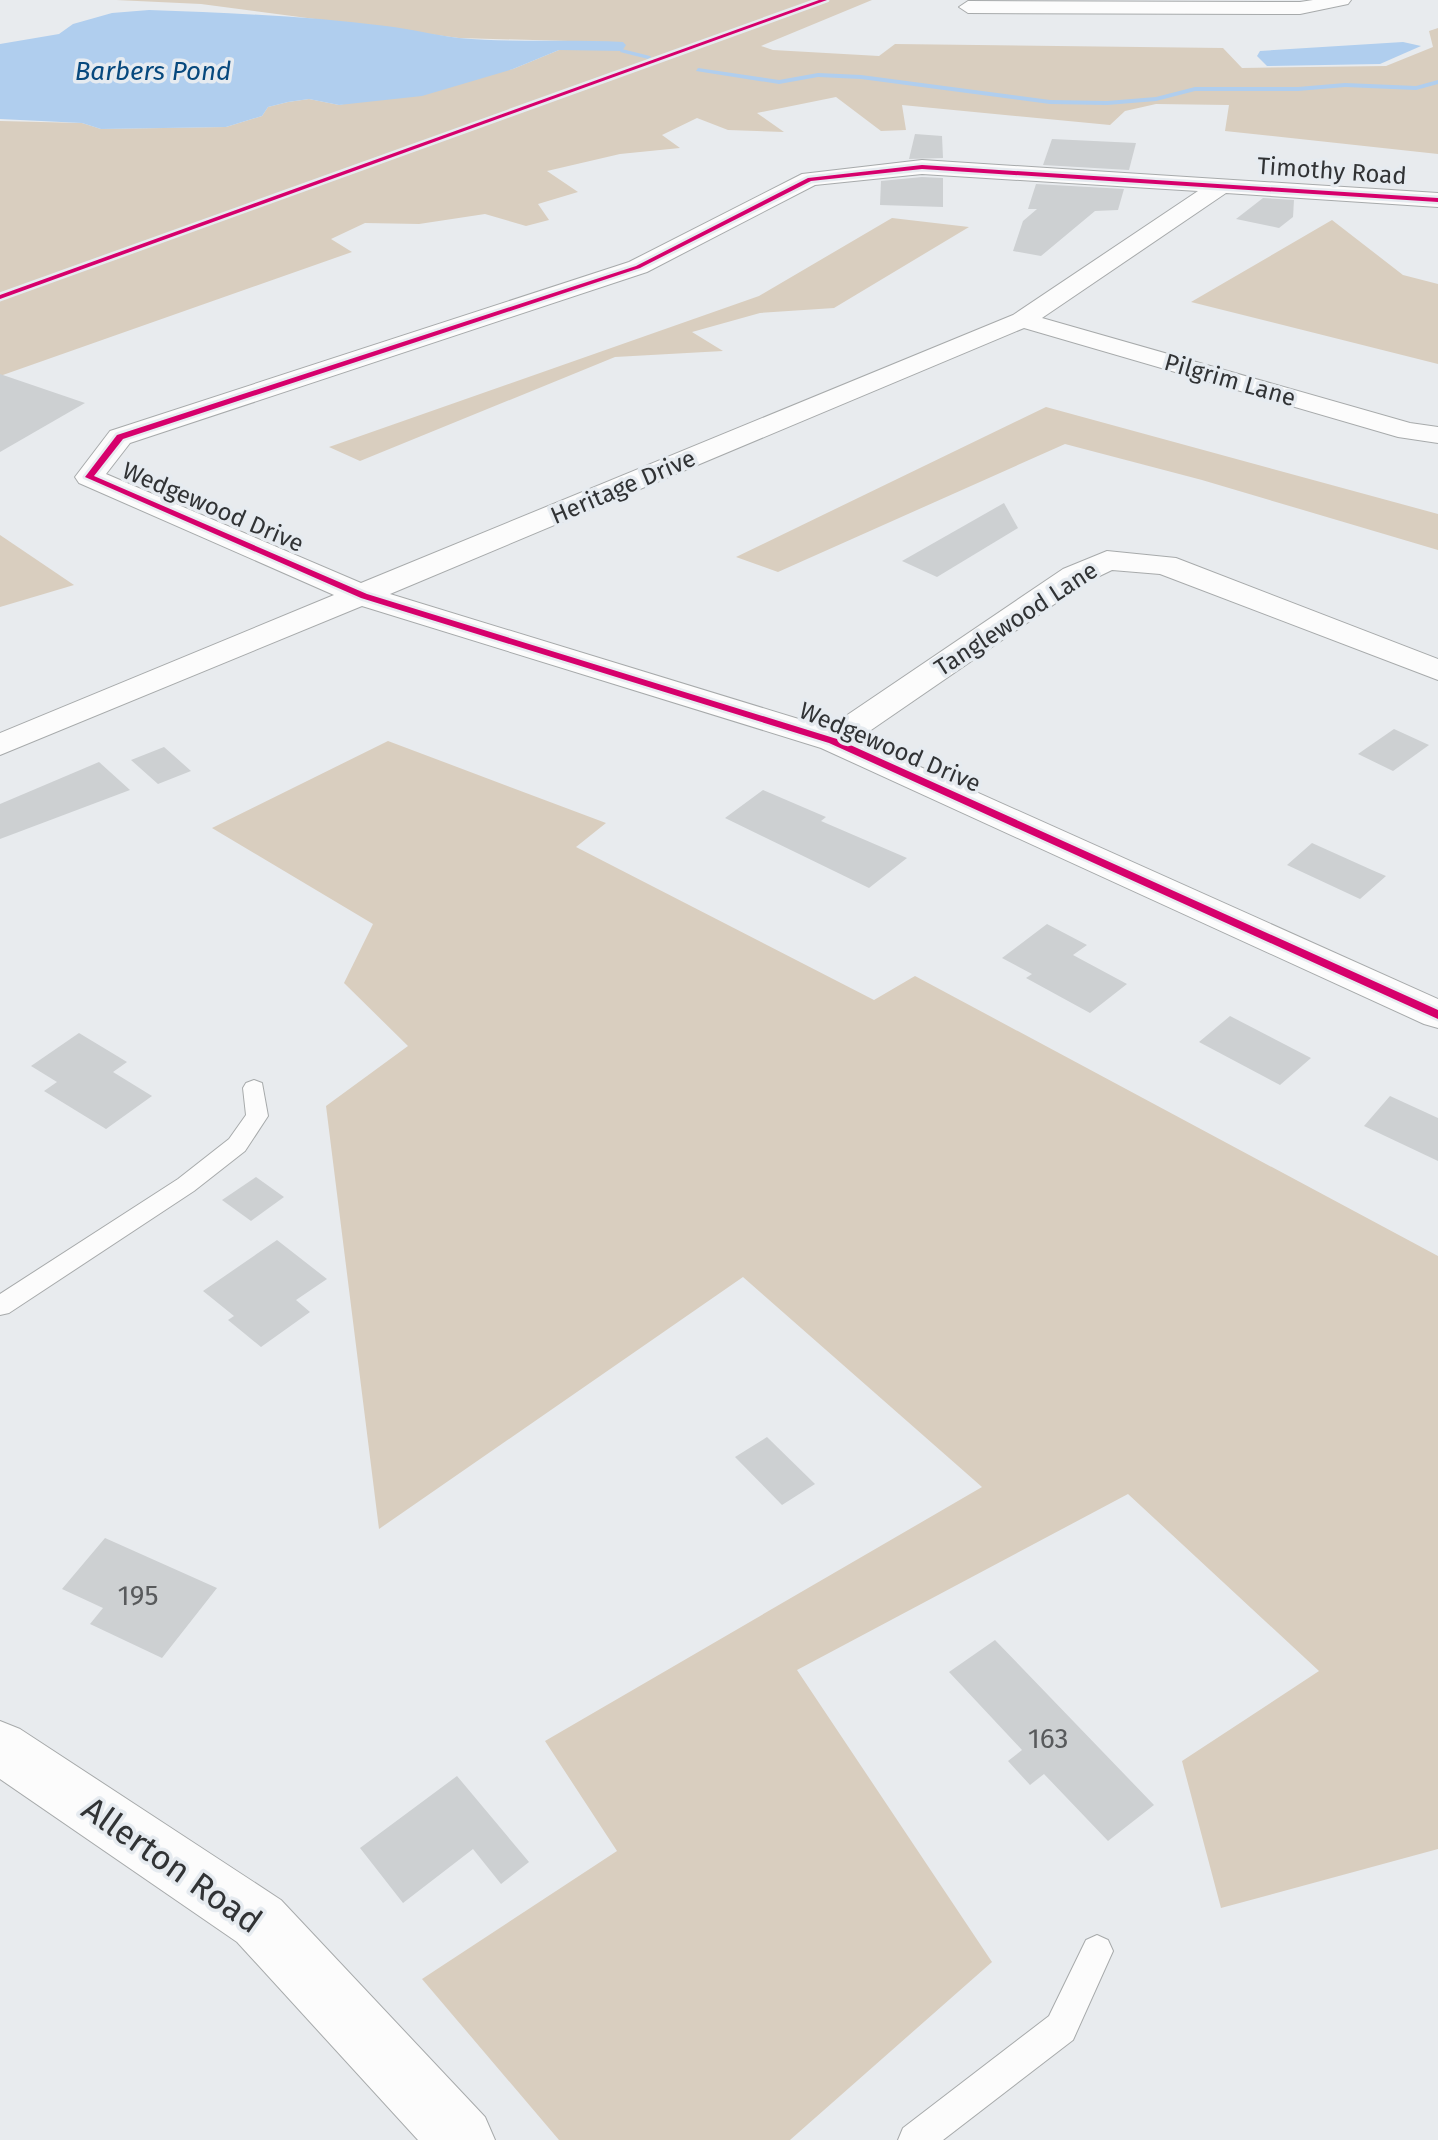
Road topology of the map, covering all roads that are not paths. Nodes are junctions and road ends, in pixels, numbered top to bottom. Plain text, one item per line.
1 (1342, 0) edge
2 (968, 7) dead end
3 (1223, 185) junction
4 (1438, 200) edge
5 (1022, 320) junction
6 (1438, 435) edge
7 (364, 596) junction
8 (1438, 670) edge
9 (833, 741) junction
10 (0, 745) edge
11 (1438, 1015) edge
12 (254, 1088) dead end
13 (0, 1306) edge
14 (0, 1747) edge
15 (1097, 1951) dead end
16 (462, 2140) edge
17 (915, 2140) edge

1 - 2 street
3 - 4 street, Timothy Road
3 - 5 street, Heritage Drive
3 - 7 street, Wedgewood Drive
5 - 6 street, Pilgrim Lane
5 - 7 street, Heritage Drive
7 - 9 street, Wedgewood Drive
7 - 10 street, Heritage Drive
8 - 9 street, Tanglewood Lane
9 - 11 street, Wedgewood Drive
12 - 13 lane
14 - 16 street, Allerton Road
15 - 17 lane

